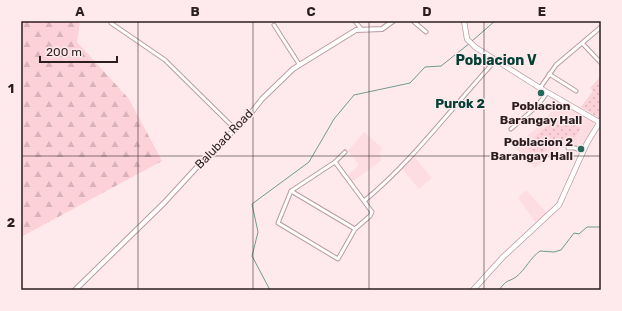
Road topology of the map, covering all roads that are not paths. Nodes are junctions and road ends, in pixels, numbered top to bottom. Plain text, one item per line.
1 (111, 21) edge
2 (355, 21) edge
3 (393, 21) edge
4 (413, 21) edge
5 (464, 21) edge
6 (274, 25) dead end
7 (361, 29) junction
8 (600, 30) edge
9 (426, 32) dead end
10 (583, 44) junction
11 (495, 61) junction
12 (601, 63) edge
13 (299, 64) junction
14 (549, 74) junction
15 (540, 88) junction
16 (576, 91) dead end
17 (547, 92) junction
18 (600, 121) edge
19 (235, 129) junction
20 (511, 129) dead end
21 (568, 148) dead end
22 (346, 152) dead end
23 (583, 152) junction
24 (334, 162) junction
25 (291, 191) junction
26 (364, 201) junction
27 (355, 229) junction
28 (75, 290) edge
29 (473, 290) edge

1 - 19 street
2 - 7 street
3 - 7 street, Balubad Road
4 - 9 street
5 - 11 main road
6 - 13 street
7 - 13 street, Balubad Road
8 - 10 street
10 - 12 street
10 - 14 street
11 - 15 main road
11 - 26 street
13 - 19 street, Balubad Road
14 - 15 street
14 - 16 street
15 - 17 main road
17 - 18 main road
17 - 20 street
18 - 23 main road
19 - 28 street, Balubad Road
21 - 23 street
22 - 24 street
23 - 29 main road
24 - 25 street
24 - 26 street
25 - 27 street
25 - 27 street
26 - 27 street

